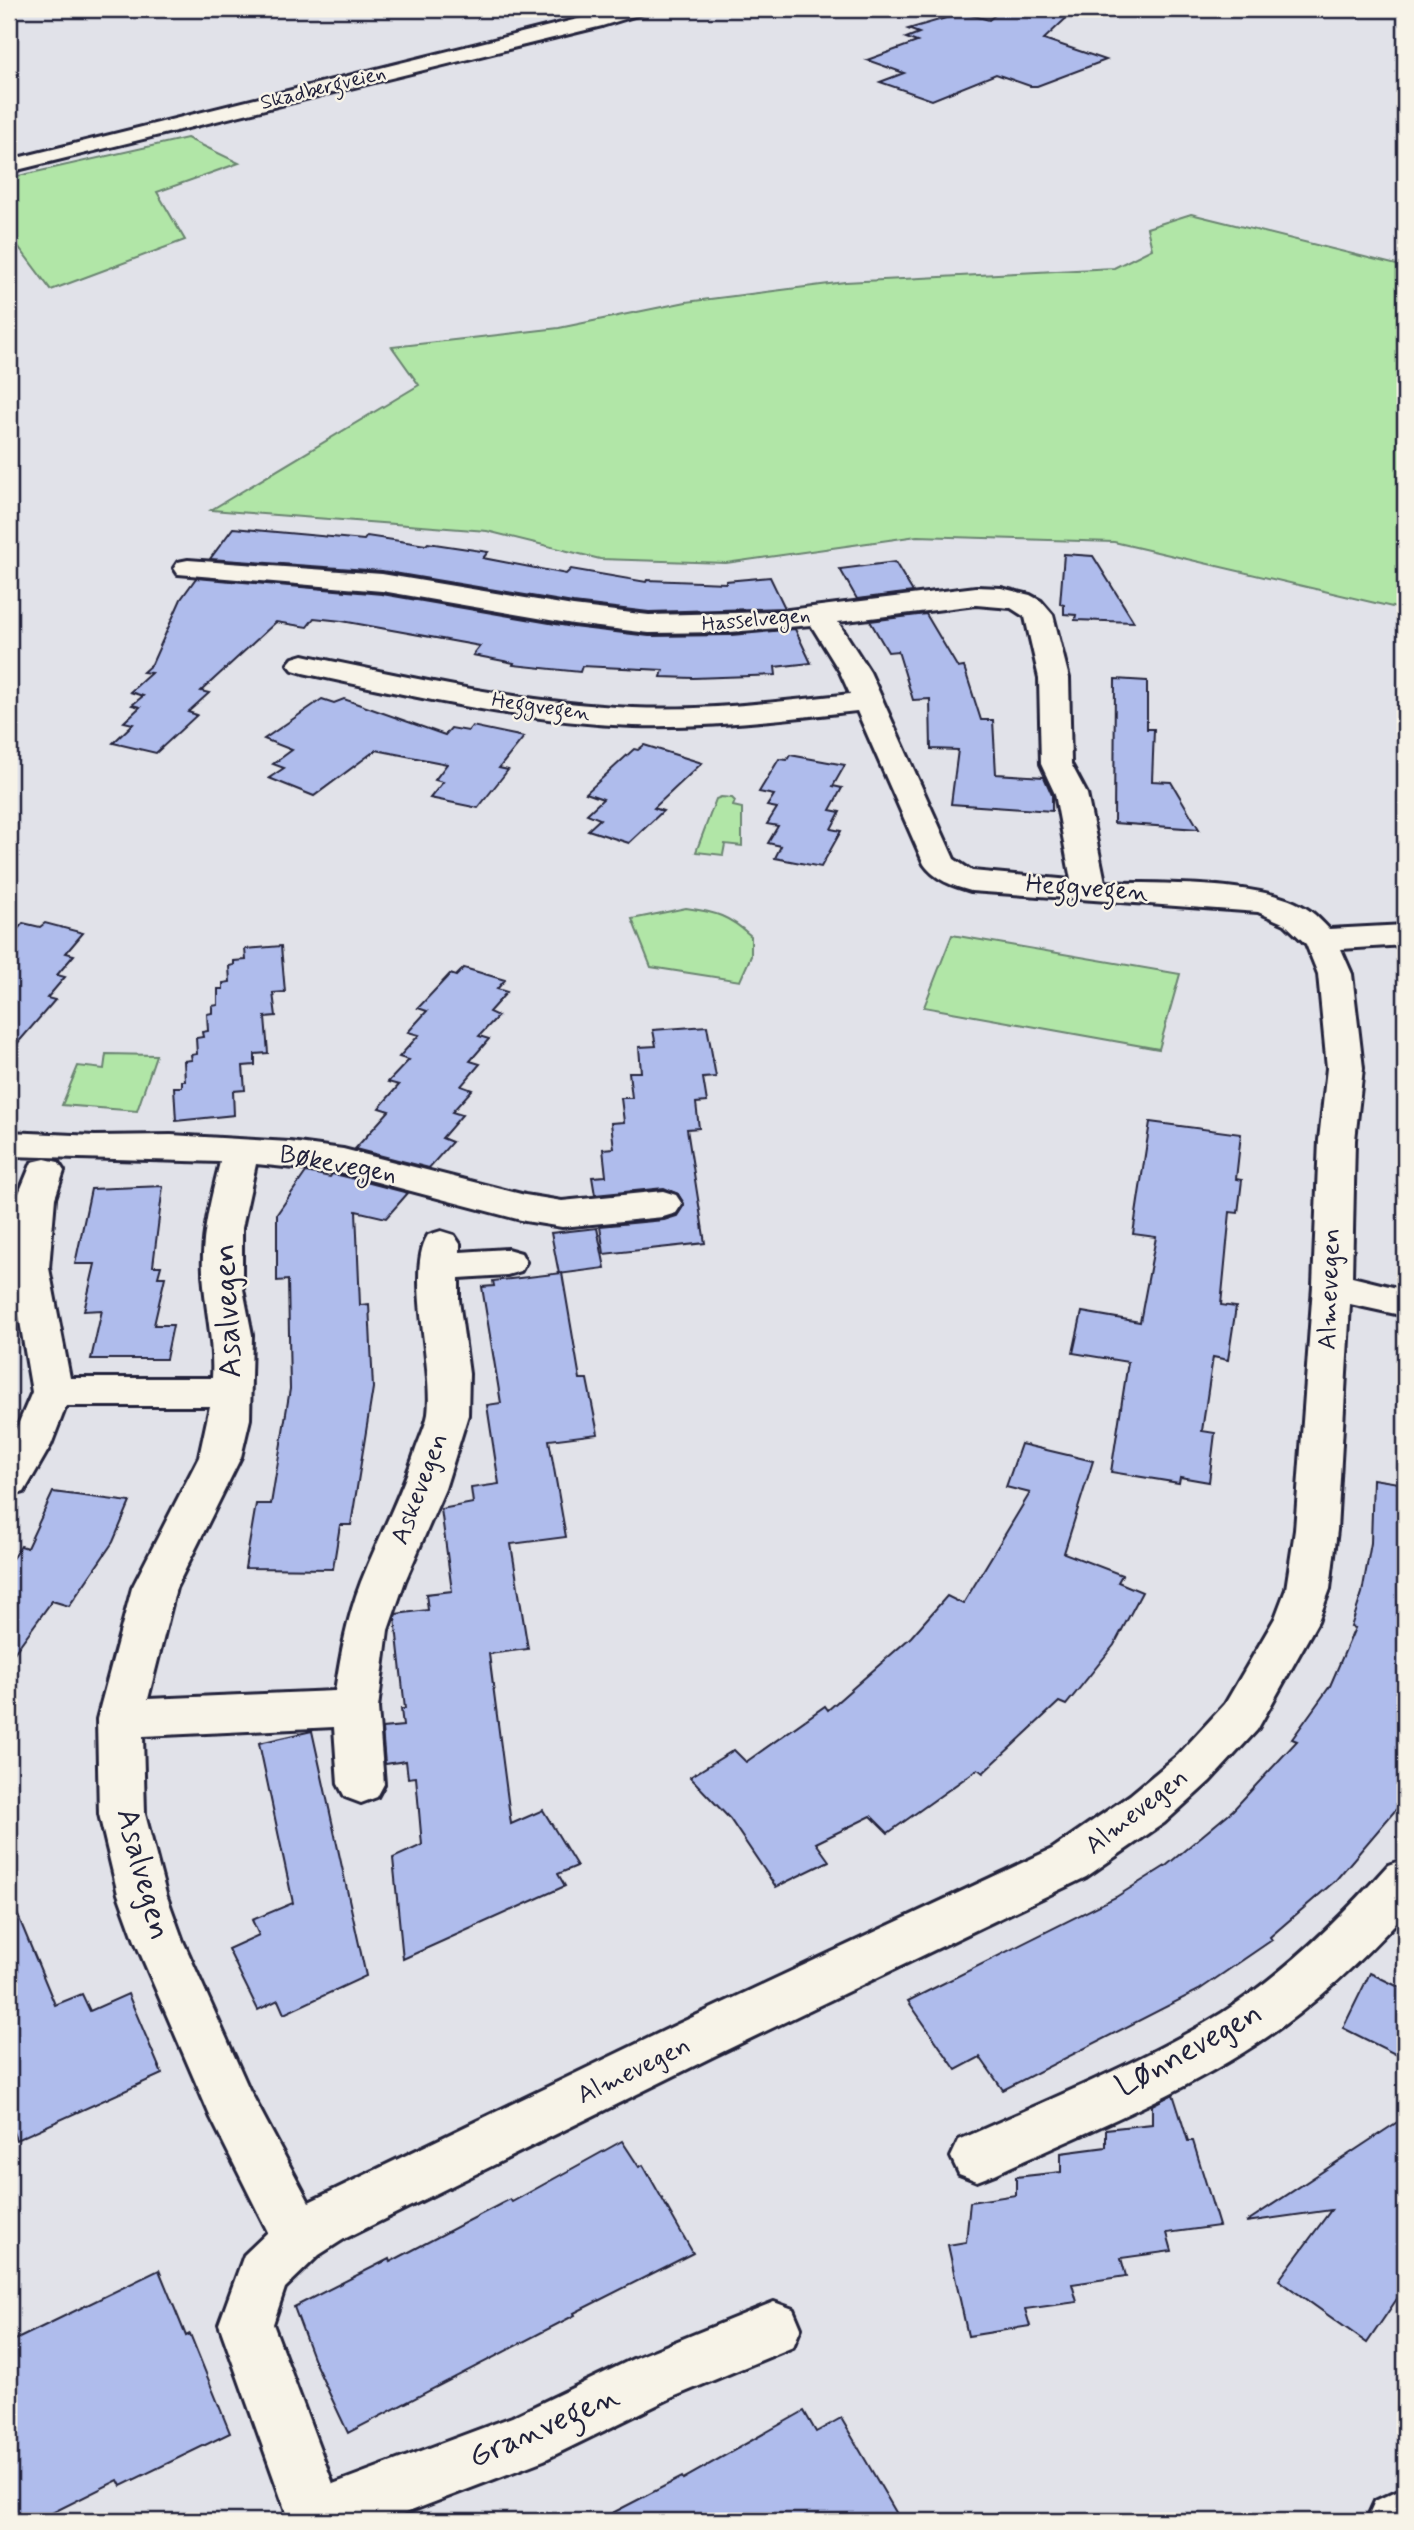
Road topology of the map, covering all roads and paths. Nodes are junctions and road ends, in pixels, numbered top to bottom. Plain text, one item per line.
1 (637, 9) edge
2 (9, 166) edge
3 (188, 569) dead end
4 (819, 615) junction
5 (303, 663) dead end
6 (866, 701) junction
7 (1090, 891) junction
8 (1405, 935) edge
9 (1321, 940) junction
10 (9, 1144) edge
11 (241, 1151) junction
12 (45, 1171) dead end
13 (663, 1204) dead end
14 (507, 1262) dead end
15 (1332, 1286) junction
16 (1405, 1303) edge
17 (52, 1391) junction
18 (232, 1392) junction
19 (9, 1480) edge
20 (355, 1708) junction
21 (120, 1719) junction
22 (360, 1784) dead end
23 (1405, 1879) edge
24 (977, 2157) dead end
25 (300, 2236) junction
26 (774, 2328) dead end
27 (1405, 2516) edge
28 (314, 2520) edge
29 (1395, 2521) edge

1 - 2 street, Skadbergveien
3 - 4 street, Hasselvegen
4 - 6 street, Heggvegen
4 - 7 street, Hasselvegen
5 - 6 street, Heggvegen
6 - 7 street, Heggvegen
7 - 9 street, Heggvegen
8 - 9 street
9 - 15 street, Almevegen
10 - 11 street, Bøkevegen
11 - 13 street, Bøkevegen
11 - 18 street, Asalvegen
12 - 17 street
14 - 20 street, Askevegen
15 - 16 street
15 - 25 street, Almevegen
17 - 18 street
17 - 19 street
18 - 21 street, Asalvegen
20 - 21 street
20 - 22 street, Askevegen
21 - 25 street, Asalvegen
23 - 24 street, Lønnevegen
25 - 28 street
26 - 28 street, Granvegen
27 - 29 street

